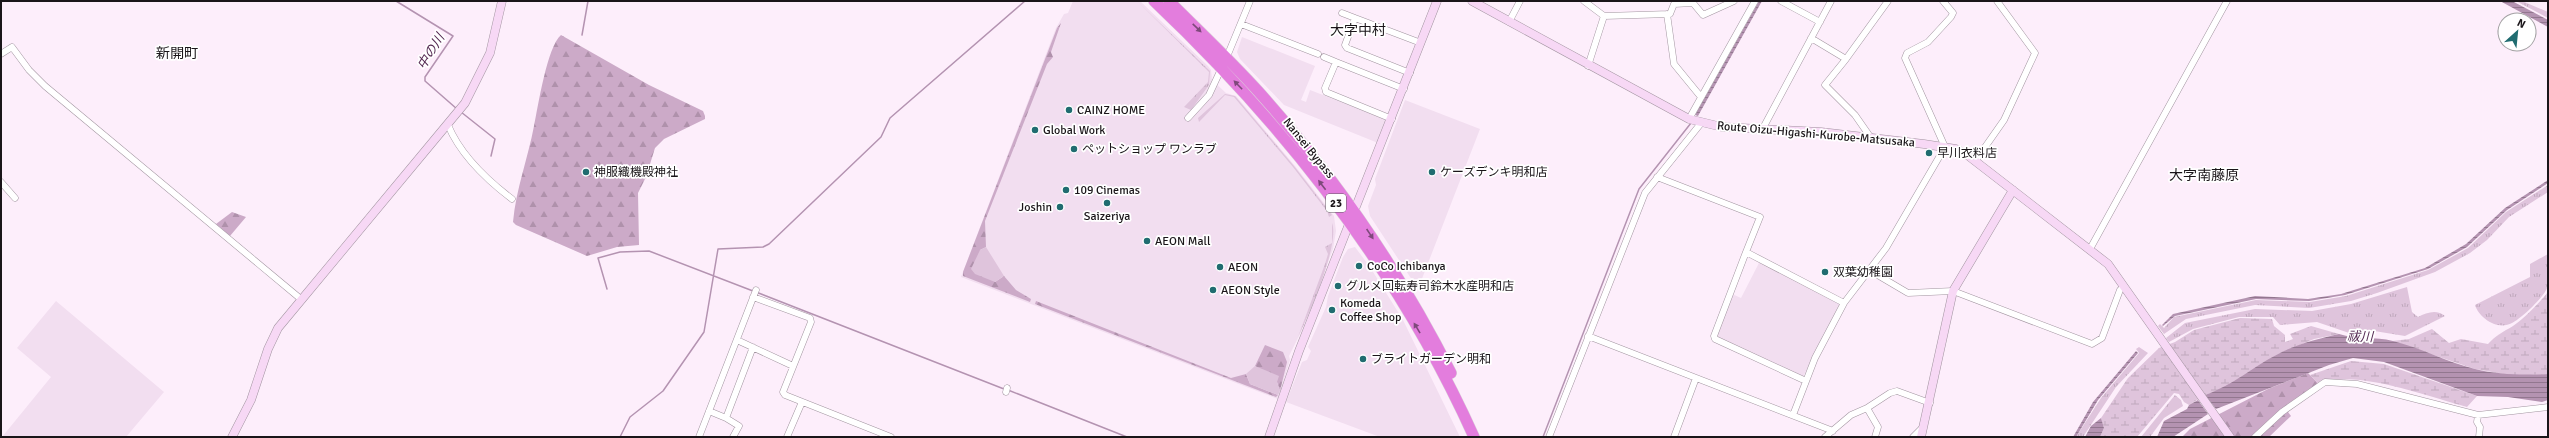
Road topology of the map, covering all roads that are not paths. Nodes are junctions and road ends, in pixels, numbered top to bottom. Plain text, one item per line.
1 (502, 1) edge
2 (1154, 1) edge
3 (1169, 1) edge
4 (1250, 1) edge
5 (1437, 1) edge
6 (1472, 1) edge
7 (1520, 1) edge
8 (1584, 1) edge
9 (1734, 1) edge
10 (1755, 1) edge
11 (1781, 1) edge
12 (1832, 1) edge
13 (1888, 1) edge
14 (1943, 1) edge
15 (1997, 1) edge
16 (2227, 1) edge
17 (1342, 13) dead end
18 (1667, 14) junction
19 (1604, 16) junction
20 (1355, 18) junction
21 (1509, 22) junction
22 (1820, 22) junction
23 (1241, 24) junction
24 (1811, 38) junction
25 (1421, 43) junction
26 (1, 54) edge
27 (1318, 54) dead end
28 (1324, 57) dead end
29 (1226, 58) junction
30 (1846, 59) junction
31 (1336, 62) junction
32 (1588, 66) junction
33 (1222, 68) junction
34 (1410, 73) junction
35 (1404, 88) junction
36 (1701, 97) junction
37 (1188, 118) dead end
38 (1392, 119) junction
39 (1689, 119) junction
40 (1702, 122) junction
41 (448, 125) junction
42 (1762, 130) junction
43 (1871, 138) junction
44 (1945, 147) junction
45 (1976, 160) junction
46 (1657, 177) junction
47 (1, 182) edge
48 (2013, 190) junction
49 (15, 198) dead end
50 (512, 199) dead end
51 (1355, 212) junction
52 (1350, 223) junction
53 (2090, 249) junction
54 (1746, 252) junction
55 (1869, 270) junction
56 (2124, 286) junction
57 (1953, 291) junction
58 (302, 300) junction
59 (1844, 303) junction
60 (1588, 336) junction
61 (737, 340) junction
62 (753, 347) junction
63 (793, 366) junction
64 (1696, 378) junction
65 (1806, 381) junction
66 (802, 402) junction
67 (1930, 403) junction
68 (2548, 407) edge
69 (1867, 408) junction
70 (709, 411) junction
71 (1793, 415) junction
72 (2478, 415) junction
73 (726, 418) junction
74 (1925, 426) junction
75 (1833, 431) junction
76 (232, 437) edge
77 (699, 437) edge
78 (733, 437) edge
79 (787, 437) edge
80 (890, 437) edge
81 (1269, 437) edge
82 (1474, 437) edge
83 (1482, 437) edge
84 (1549, 437) edge
85 (1674, 437) edge
86 (1825, 437) edge
87 (1875, 437) edge
88 (1913, 437) edge
89 (1922, 437) edge
90 (2230, 437) edge
91 (2255, 437) edge
92 (2479, 437) edge

1 - 41 main road
2 - 33 highway, Nansei Bypass / 23
3 -> 29 highway, Nansei Bypass / 23
4 - 23 street
5 - 25 main road
6 - 21 main road, Route Oizu-Higashi-Kurobe-Matsusaka
7 - 21 street
8 - 19 street
9 - 18 street
10 - 36 street
11 - 22 street
12 - 22 street
13 - 30 street
14 - 44 street
15 - 45 street
16 - 53 street
17 - 20 street
18 - 19 street
18 - 36 street
19 - 32 street
20 - 25 street
20 - 34 street
21 - 32 main road, Route Oizu-Higashi-Kurobe-Matsusaka
22 - 24 street
23 - 27 street
23 - 29 street
24 - 30 street
24 - 42 street
25 - 34 main road
26 - 58 street
28 - 31 street
29 - 33 street
29 - 51 highway, Nansei Bypass / 23
30 - 43 street
31 - 35 street
31 - 38 street
32 - 39 main road, Route Oizu-Higashi-Kurobe-Matsusaka
33 - 37 street
52 -> 33 highway, Nansei Bypass / 23
34 - 35 main road
35 - 38 main road
36 - 39 street
38 - 51 main road
39 - 40 main road, Route Oizu-Higashi-Kurobe-Matsusaka
40 - 42 main road, Route Oizu-Higashi-Kurobe-Matsusaka
40 - 46 street
41 - 50 street
41 - 58 main road
42 - 43 main road, Route Oizu-Higashi-Kurobe-Matsusaka
43 - 44 main road, Route Oizu-Higashi-Kurobe-Matsusaka
44 - 45 main road, Route Oizu-Higashi-Kurobe-Matsusaka
44 - 55 street
45 - 48 main road, Route Oizu-Higashi-Kurobe-Matsusaka
46 - 54 street
46 - 60 street
47 - 49 street
48 - 53 main road, Route Oizu-Higashi-Kurobe-Matsusaka
48 - 57 main road
51 - 52 main road
51 -> 83 highway, Nansei Bypass / 23
52 - 81 main road
82 -> 52 highway, Nansei Bypass / 23
53 - 56 main road, Route Oizu-Higashi-Kurobe-Matsusaka
54 - 59 street
54 - 65 street
55 - 57 street
55 - 59 street
56 - 57 street
56 - 90 main road, Route Oizu-Higashi-Kurobe-Matsusaka
57 - 67 main road
58 - 76 main road
59 - 65 street
60 - 64 street
60 - 84 street
61 - 62 street
61 - 63 street
61 - 70 street
62 - 63 street
62 - 73 street
63 - 66 street
64 - 71 street
64 - 85 street
65 - 71 street
66 - 79 street
66 - 80 street
67 - 69 street
67 - 74 main road
68 - 72 street
69 - 75 street
69 - 87 street
70 - 73 street
70 - 77 street
71 - 75 street
72 - 91 street
72 - 92 street
73 - 78 street
74 - 88 street
74 - 89 main road
75 - 86 street

